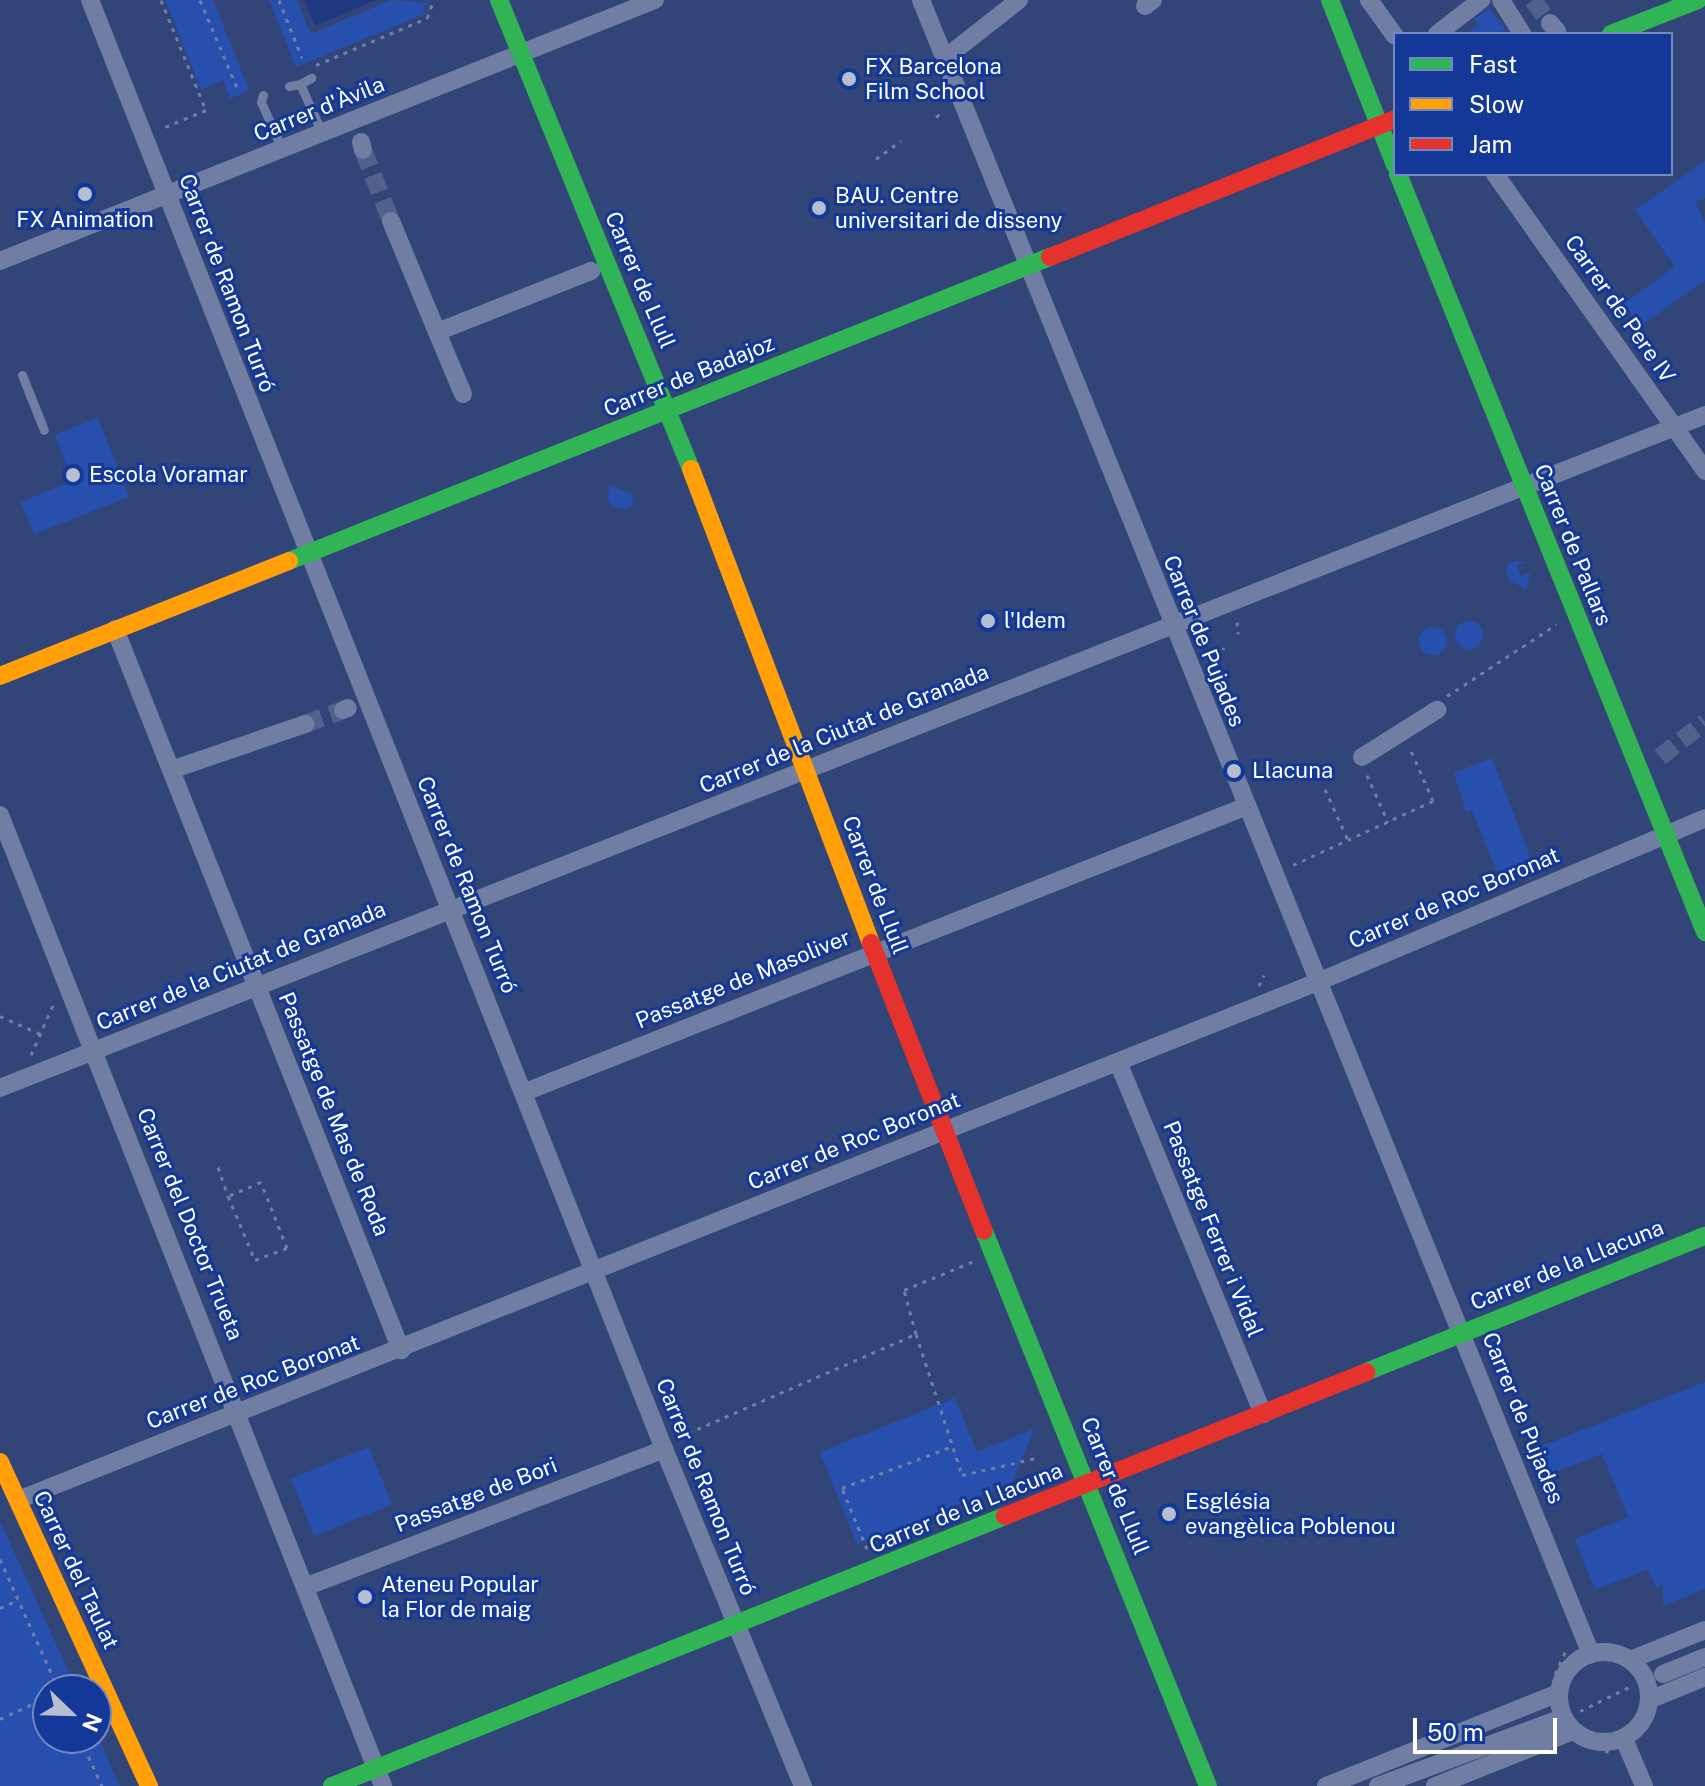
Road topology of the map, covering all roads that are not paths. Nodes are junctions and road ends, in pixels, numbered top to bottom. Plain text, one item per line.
1 (90, 0) edge
2 (499, 0) edge
3 (655, 0) edge
4 (921, 0) edge
5 (1019, 0) edge
6 (1330, 0) edge
7 (1369, 0) edge
8 (1481, 0) edge
9 (1501, 0) edge
10 (1698, 0) edge
11 (1440, 32) edge
12 (1521, 32) edge
13 (1616, 32) edge
14 (1393, 33) edge
15 (518, 55) junction
16 (945, 58) junction
17 (311, 78) dead end
18 (300, 84) junction
19 (289, 86) dead end
20 (263, 95) dead end
21 (1387, 122) edge
22 (322, 133) junction
23 (282, 149) junction
24 (1393, 154) edge
25 (1399, 176) edge
26 (1496, 176) edge
27 (166, 196) junction
28 (391, 221) tunnel mouth
29 (0, 261) edge
30 (1026, 264) junction
31 (591, 271) dead end
32 (437, 332) junction
33 (22, 375) dead end
34 (463, 394) dead end
35 (669, 410) junction
36 (1705, 415) edge
37 (1675, 428) junction
38 (44, 430) dead end
39 (1705, 471) edge
40 (1521, 483) junction
41 (307, 554) junction
42 (1172, 626) junction
43 (115, 629) junction
44 (0, 676) edge
45 (1437, 710) road end
46 (305, 724) tunnel mouth
47 (1362, 761) road end
48 (171, 770) junction
49 (806, 770) junction
50 (1247, 806) junction
51 (0, 815) edge
52 (1705, 818) edge
53 (1665, 834) junction
54 (451, 910) junction
55 (1705, 932) edge
56 (875, 952) junction
57 (1320, 981) junction
58 (257, 987) junction
59 (94, 1051) junction
60 (1118, 1062) junction
61 (0, 1088) edge
62 (525, 1092) junction
63 (944, 1131) junction
64 (1705, 1236) edge
65 (594, 1271) junction
66 (1463, 1332) junction
67 (401, 1350) junction
68 (240, 1413) junction
69 (1263, 1414) junction
70 (671, 1443) junction
71 (0, 1462) edge
72 (1088, 1484) junction
73 (18, 1500) junction
74 (305, 1587) junction
75 (737, 1627) junction
76 (1705, 1630) edge
77 (1591, 1654) junction
78 (1705, 1657) edge
79 (1630, 1660) junction
80 (1663, 1674) dead end
81 (1705, 1677) edge
82 (1554, 1695) junction
83 (1649, 1700) junction
84 (1565, 1729) junction
85 (1611, 1743) junction
86 (376, 1768) junction
87 (149, 1786) edge
88 (332, 1786) edge
89 (383, 1786) edge
90 (803, 1786) edge
91 (1208, 1786) edge
92 (1326, 1786) edge
93 (1378, 1786) edge
94 (1435, 1786) edge
95 (1644, 1786) edge

1 - 27 street, Carrer de Ramon Turró
2 - 15 street, Carrer de Llull
3 - 15 street, Carrer d'Àvila
4 - 16 street, Carrer de Pujades
5 - 16 street
6 - 21 street
7 - 14 street
8 - 11 street
9 - 12 street
10 - 13 street
15 - 22 street, Carrer d'Àvila
15 - 35 street, Carrer de Llull
16 - 30 street, Carrer de Pujades
17 - 18 lane
18 - 19 lane
18 - 22 lane
20 - 23 lane
21 - 24 street
21 - 30 street, Carrer de Badajoz
22 - 23 street, Carrer d'Àvila
23 - 27 street, Carrer d'Àvila
25 - 40 street, Carrer de Pallars
26 - 37 street, Carrer de Pere IV
27 - 29 street, Carrer d'Àvila
27 - 41 street, Carrer de Ramon Turró
28 - 32 street
30 - 35 street, Carrer de Badajoz
30 - 42 street, Carrer de Pujades
31 - 32 street
32 - 34 street
33 - 38 lane
35 - 41 street, Carrer de Badajoz
35 - 49 street, Carrer de Llull
36 - 37 street, Carrer de la Ciutat de Granada
37 - 39 street, Carrer de Pere IV
37 - 40 street, Carrer de la Ciutat de Granada
40 - 42 street, Carrer de la Ciutat de Granada
40 - 53 street, Carrer de Pallars
41 - 43 street, Carrer de Badajoz
41 - 54 street, Carrer de Ramon Turró
42 - 49 street, Carrer de la Ciutat de Granada
42 - 50 street, Carrer de Pujades
43 - 44 street, Carrer de Badajoz
43 - 48 street, Passatge de Mas de Roda
45 - 47 street
46 - 48 street
48 - 58 street, Passatge de Mas de Roda
49 - 54 street, Carrer de la Ciutat de Granada
49 - 56 street, Carrer de Llull
50 - 56 street, Passatge de Masoliver
50 - 57 street, Carrer de Pujades
51 - 59 street, Carrer del Doctor Trueta
52 - 53 street, Carrer de Roc Boronat
53 - 55 street, Carrer de Pallars
53 - 57 street, Carrer de Roc Boronat
54 - 58 street, Carrer de la Ciutat de Granada
54 - 62 street, Carrer de Ramon Turró
56 - 62 street, Passatge de Masoliver
56 - 63 street, Carrer de Llull
57 - 60 street, Carrer de Roc Boronat
57 - 66 street, Carrer de Pujades
58 - 59 street, Carrer de la Ciutat de Granada
58 - 67 street, Passatge de Mas de Roda
59 - 61 street, Carrer de la Ciutat de Granada
59 - 68 street, Carrer del Doctor Trueta
60 - 63 street, Carrer de Roc Boronat
60 - 69 street, Passatge Ferrer i Vidal
62 - 65 street, Carrer de Ramon Turró
63 - 65 street, Carrer de Roc Boronat
63 - 72 street, Carrer de Llull
64 - 66 street, Carrer de la Llacuna
65 - 67 street, Carrer de Roc Boronat
65 - 70 street, Carrer de Ramon Turró
66 - 69 street, Carrer de la Llacuna
66 - 77 street, Carrer de Pujades
67 - 68 street, Carrer de Roc Boronat
68 - 73 street, Carrer de Roc Boronat
68 - 74 street, Carrer del Doctor Trueta
69 - 72 street, Carrer de la Llacuna
70 - 74 street, Passatge de Bori
70 - 75 street, Carrer de Ramon Turró
71 - 73 street, Carrer del Taulat
72 - 75 street, Carrer de la Llacuna
72 - 91 street, Carrer de Llull
73 - 87 street, Carrer del Taulat
74 - 86 street, Carrer del Doctor Trueta
75 - 86 street, Carrer de la Llacuna
75 - 90 street, Carrer de Ramon Turró
76 - 79 street
77 - 79 street
77 - 82 street
78 - 80 street
79 - 83 street
81 - 83 street
82 - 84 street
82 - 92 street
83 - 85 street
84 - 85 street
84 - 93 street
84 - 94 street
85 - 95 street
86 - 88 street, Carrer de la Llacuna
86 - 89 street, Carrer del Doctor Trueta

